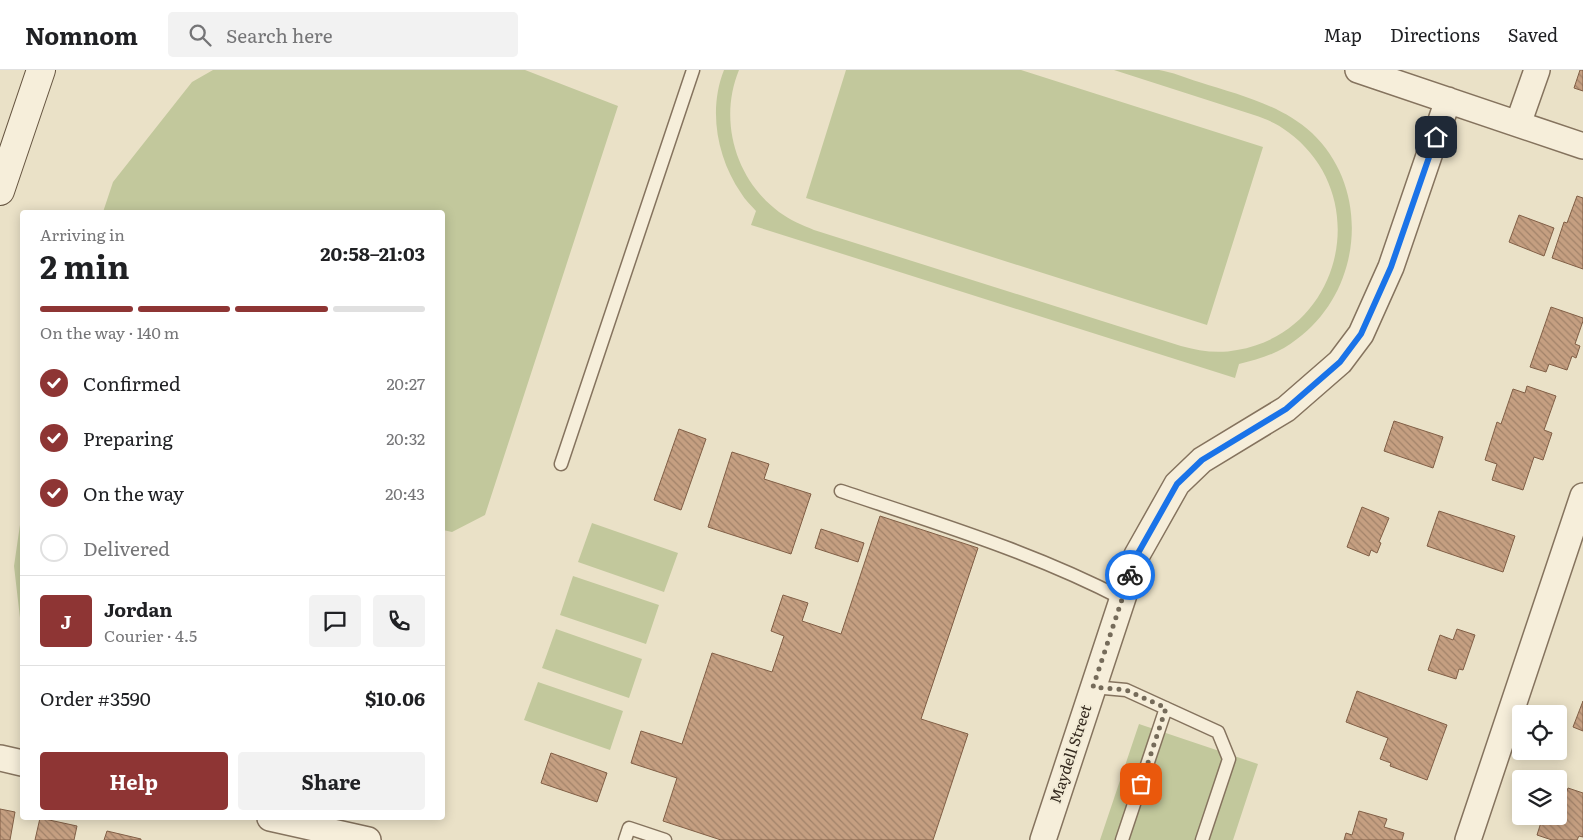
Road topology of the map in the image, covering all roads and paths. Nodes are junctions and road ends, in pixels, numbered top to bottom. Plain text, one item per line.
1 (41, 70) edge
2 (692, 70) edge
3 (1358, 70) edge
4 (1537, 70) edge
5 (1448, 100) junction
6 (1518, 124) junction
7 (1583, 146) edge
8 (0, 191) edge
9 (561, 464) dead end
10 (841, 491) dead end
11 (1583, 496) edge
12 (1122, 599) junction
13 (1093, 687) junction
14 (1166, 708) junction
15 (0, 758) edge
16 (20, 763) edge
17 (279, 820) edge
18 (357, 837) edge
19 (625, 840) edge
20 (665, 840) edge
21 (1042, 840) edge
22 (1122, 840) edge
23 (1202, 840) edge
24 (1468, 840) edge

1 - 8 street
2 - 9 lane
3 - 5 street
4 - 6 street
5 - 6 street
5 - 12 street, Maydell Street
6 - 7 street
10 - 12 lane
11 - 24 street
12 - 13 street, Maydell Street
13 - 14 lane
13 - 21 street, Maydell Street
14 - 22 lane
14 - 23 lane
15 - 16 street
17 - 18 street
19 - 20 lane

